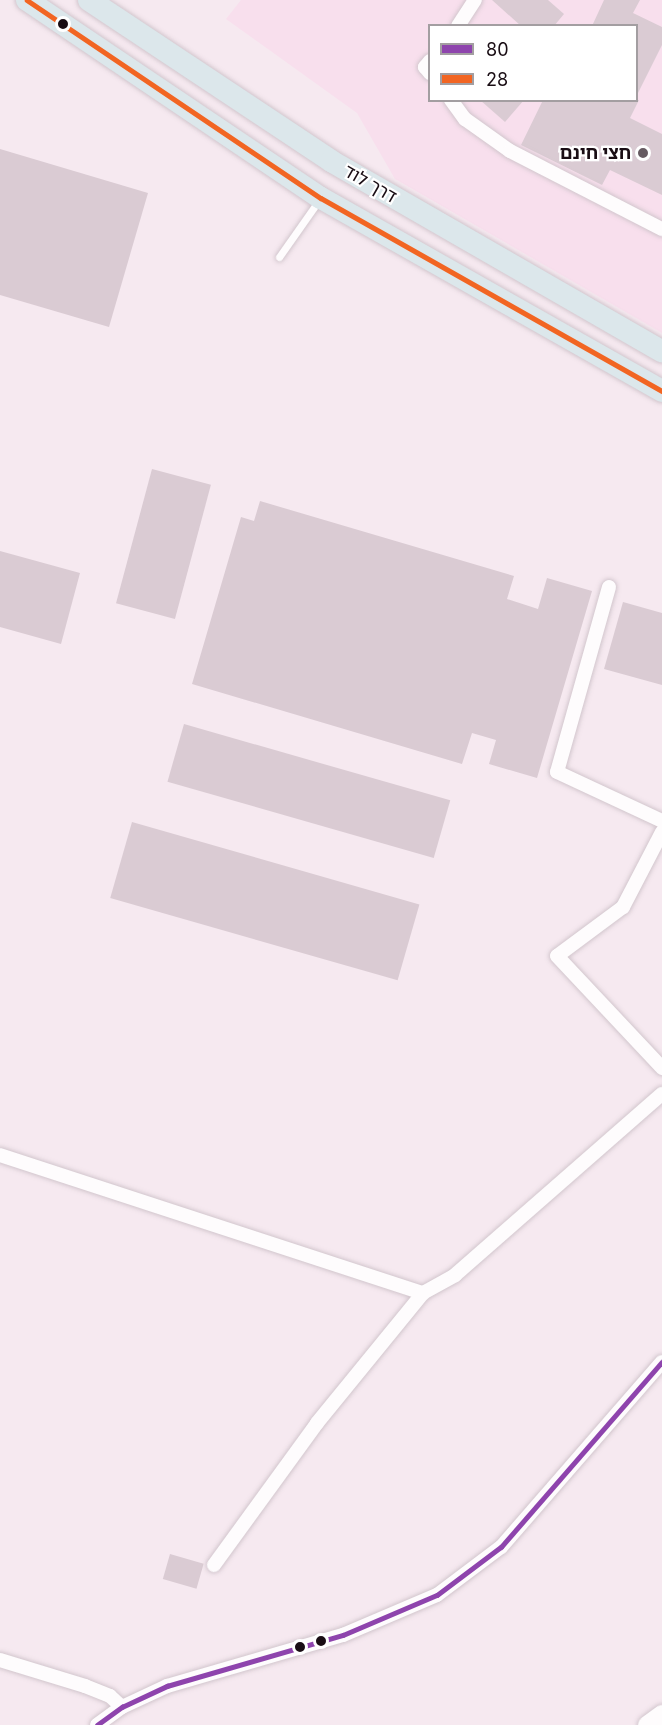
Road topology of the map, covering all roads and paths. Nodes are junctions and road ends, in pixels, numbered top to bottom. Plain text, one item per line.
1 (27, 0) edge
2 (90, 0) edge
3 (475, 0) edge
4 (459, 24) edge
5 (452, 102) edge
6 (321, 198) junction
7 (662, 229) edge
8 (279, 257) dead end
9 (658, 347) edge
10 (662, 391) edge
11 (609, 587) dead end
12 (662, 820) edge
13 (662, 832) edge
14 (662, 1068) edge
15 (662, 1094) edge
16 (0, 1155) edge
17 (423, 1293) junction
18 (662, 1362) edge
19 (214, 1565) dead end
20 (0, 1660) edge
21 (122, 1707) junction
22 (662, 1714) edge
23 (97, 1725) edge
24 (647, 1725) edge

1 - 6 main road, דרך לוד
2 - 9 main road, דרך לוד
3 - 4 street
5 - 7 street
6 - 8 lane
6 - 10 main road, דרך לוד
11 - 12 street
13 - 14 street
15 - 17 street
16 - 17 street
17 - 19 street
18 - 21 street
20 - 21 street
21 - 23 street
22 - 24 street

